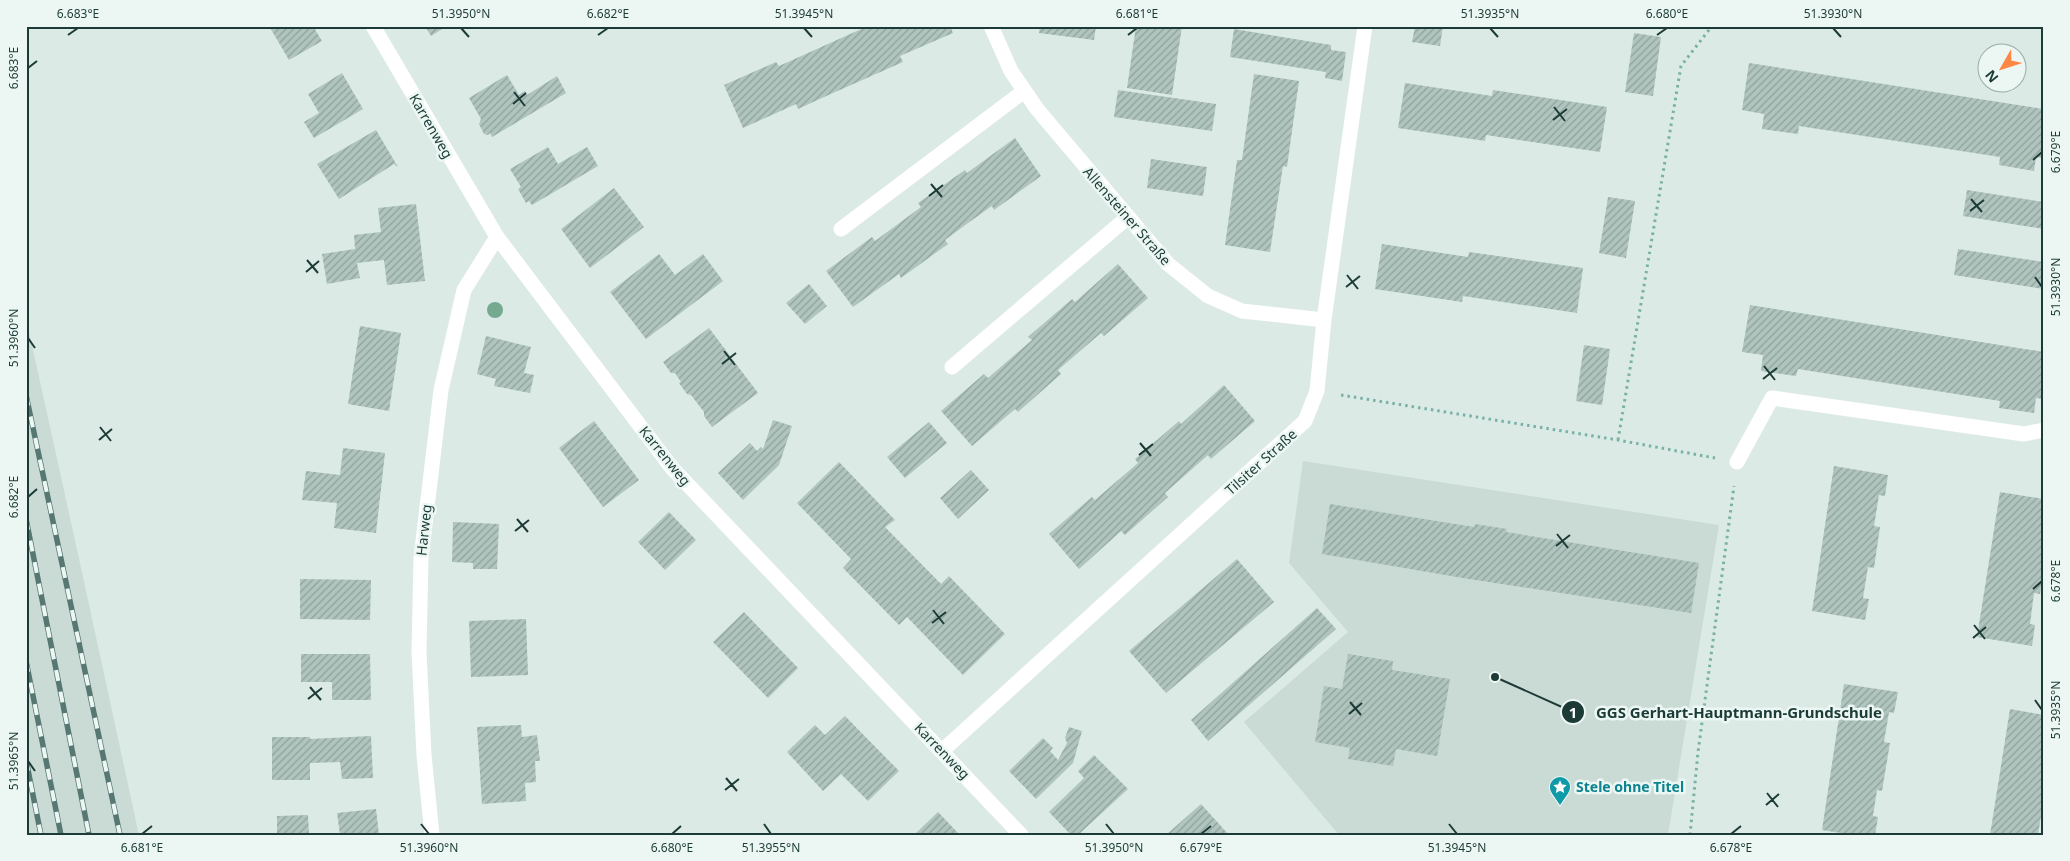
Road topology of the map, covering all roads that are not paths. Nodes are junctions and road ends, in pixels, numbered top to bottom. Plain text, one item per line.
1 (373, 26) edge
2 (991, 26) edge
3 (1365, 26) edge
4 (1024, 91) junction
5 (1128, 217) junction
6 (841, 229) dead end
7 (496, 237) junction
8 (1324, 320) junction
9 (952, 367) dead end
10 (2044, 430) edge
11 (1737, 462) road end
12 (942, 751) junction
13 (432, 835) edge
14 (1021, 835) edge

1 - 7 street, Karrenweg
2 - 4 street, Allensteiner Straße
3 - 8 street, Tilsiter Straße
4 - 5 street, Allensteiner Straße
4 - 6 street
5 - 8 street, Allensteiner Straße
5 - 9 street
7 - 12 street, Karrenweg
7 - 13 street, Harweg
8 - 12 street, Tilsiter Straße
10 - 11 street
12 - 14 street, Karrenweg

